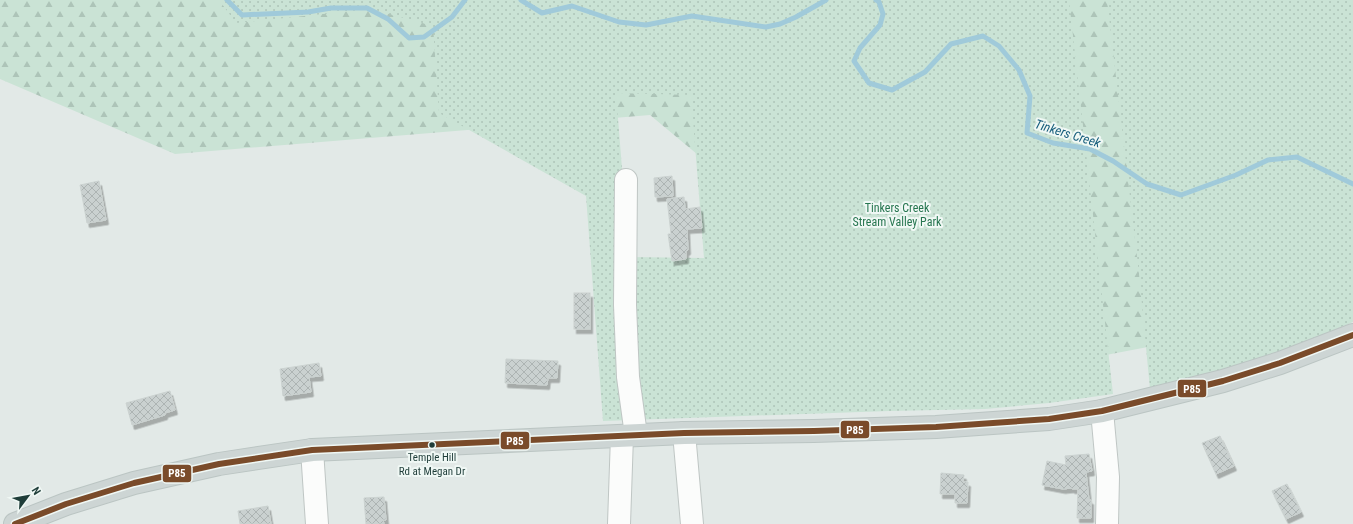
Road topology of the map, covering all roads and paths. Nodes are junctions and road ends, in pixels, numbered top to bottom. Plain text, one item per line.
1 (626, 180) dead end
2 (1353, 335) edge
3 (1102, 411) junction
4 (684, 433) junction
5 (629, 436) junction
6 (312, 450) junction
7 (15, 524) edge
8 (317, 524) edge
9 (620, 524) edge
10 (692, 524) edge
11 (1107, 524) edge

1 - 5 street
2 - 3 main road
3 - 4 main road
3 - 11 street
4 - 5 main road
4 - 10 street
5 - 6 main road
5 - 9 street
6 - 7 main road
6 - 8 street

